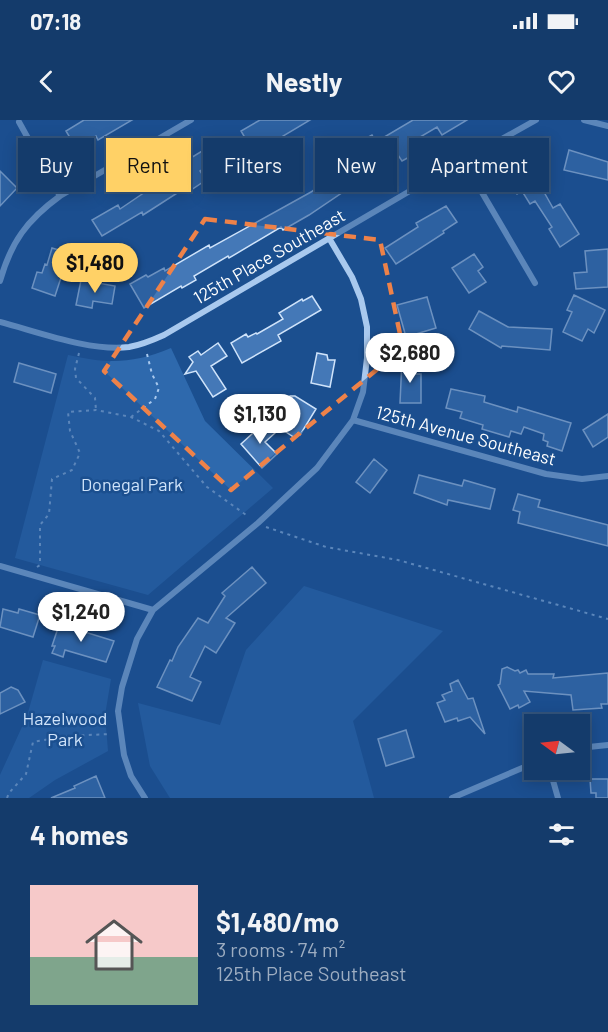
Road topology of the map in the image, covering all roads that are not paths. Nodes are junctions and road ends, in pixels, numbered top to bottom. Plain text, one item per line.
1 (191, 120) edge
2 (536, 120) edge
3 (584, 120) edge
4 (19, 122) dead end
5 (608, 126) edge
6 (503, 138) edge
7 (409, 191) edge
8 (482, 192) edge
9 (60, 196) junction
10 (329, 238) junction
11 (0, 281) edge
12 (535, 283) dead end
13 (0, 322) edge
14 (353, 420) junction
15 (608, 476) edge
16 (0, 566) edge
17 (153, 610) junction
18 (608, 745) edge
19 (590, 747) edge
20 (524, 767) edge
21 (553, 780) edge
22 (145, 798) edge
23 (452, 798) edge
24 (558, 798) edge

1 - 9 street
2 - 6 street, 125th Place Southeast
3 - 5 street
4 - 9 street
7 - 10 street, 125th Place Southeast
8 - 12 street
9 - 11 street
10 - 13 street, 125th Place Southeast
10 - 14 street
14 - 15 street, 125th Avenue Southeast
14 - 17 street
16 - 17 street
17 - 22 street
18 - 19 street
20 - 23 street
21 - 24 street

